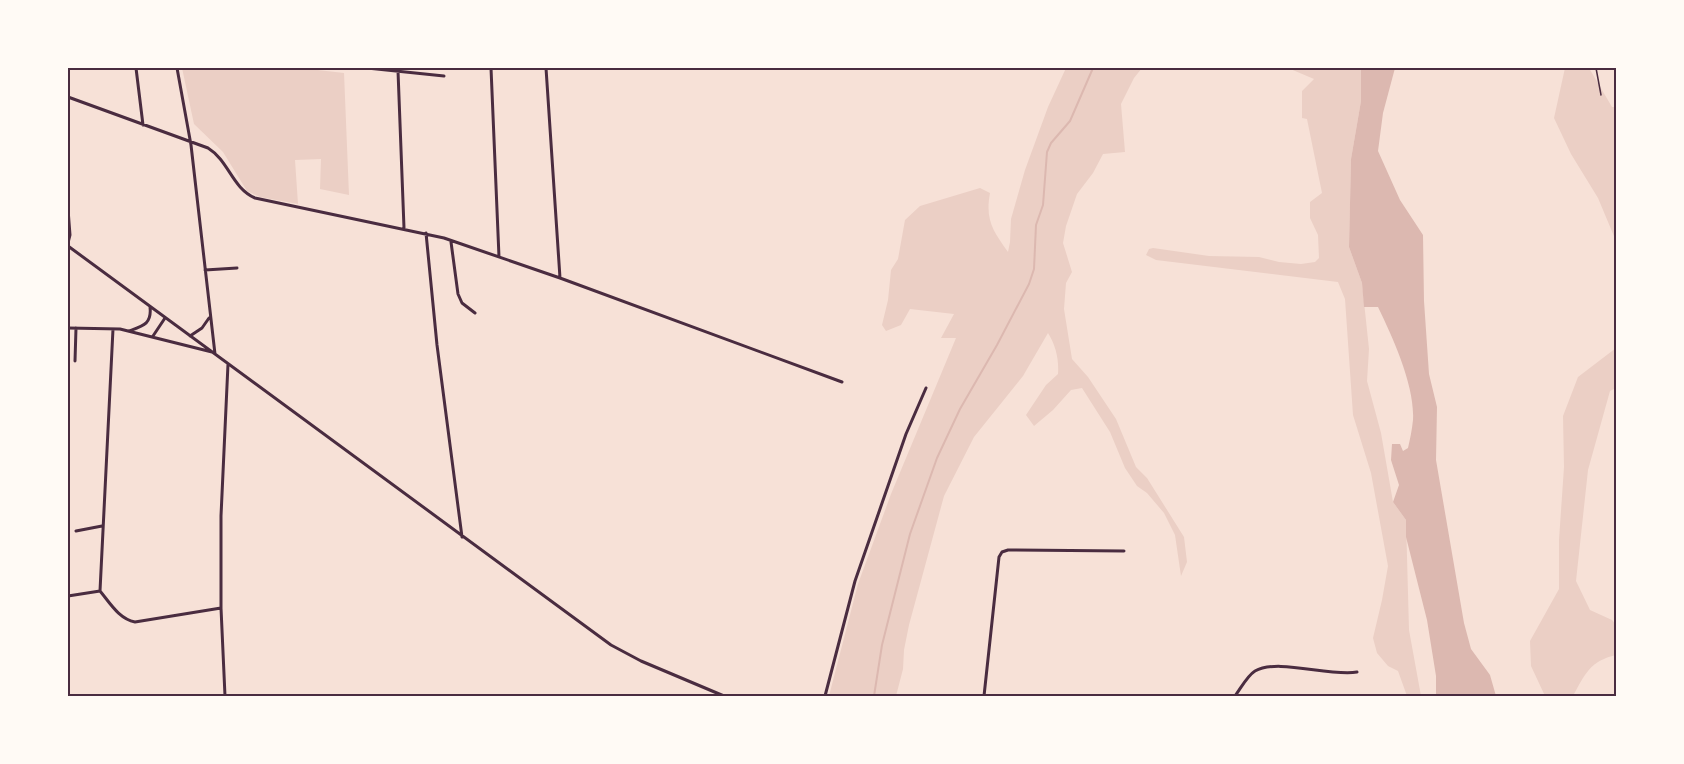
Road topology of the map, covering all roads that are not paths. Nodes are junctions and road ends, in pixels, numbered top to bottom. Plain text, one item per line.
1 (136, 68) edge
2 (177, 68) edge
3 (367, 68) edge
4 (491, 68) edge
5 (546, 68) edge
6 (398, 71) junction
7 (444, 76) dead end
8 (68, 97) edge
9 (143, 125) junction
10 (190, 141) junction
11 (68, 209) edge
12 (404, 228) junction
13 (426, 234) junction
14 (451, 241) junction
15 (68, 245) edge
16 (499, 257) junction
17 (237, 268) dead end
18 (205, 270) junction
19 (560, 278) junction
20 (150, 307) junction
21 (475, 313) dead end
22 (210, 316) junction
23 (165, 318) junction
24 (68, 328) edge
25 (76, 328) junction
26 (113, 329) junction
27 (128, 331) junction
28 (153, 336) junction
29 (190, 336) junction
30 (214, 353) junction
31 (75, 362) dead end
32 (228, 364) junction
33 (842, 382) dead end
34 (926, 388) dead end
35 (102, 526) junction
36 (76, 531) dead end
37 (462, 537) junction
38 (1124, 550) dead end
39 (100, 591) junction
40 (68, 596) edge
41 (221, 608) junction
42 (1358, 672) dead end
43 (225, 696) edge
44 (724, 696) edge
45 (825, 696) edge
46 (984, 696) edge
47 (1235, 696) edge

1 - 9 street
2 - 10 street
3 - 6 street
4 - 16 street
5 - 19 street
6 - 7 street
6 - 12 street
8 - 9 street
9 - 10 street
10 - 12 street
10 - 18 street
11 - 15 street
12 - 13 street
13 - 14 street
13 - 37 street
14 - 16 street
14 - 21 street
15 - 20 street
16 - 19 street
17 - 18 street
18 - 22 street
19 - 33 street
20 - 23 street
20 - 27 street
22 - 29 street
22 - 30 street
23 - 28 street
23 - 29 street
24 - 25 street
25 - 26 street
25 - 31 street
26 - 27 street
26 - 35 street
27 - 28 street
28 - 30 street
29 - 30 street
30 - 32 street
32 - 37 street
32 - 41 street
34 - 45 street
35 - 36 street
35 - 39 street
37 - 44 street
38 - 46 street
39 - 40 street
39 - 41 street
41 - 43 street
42 - 47 street

